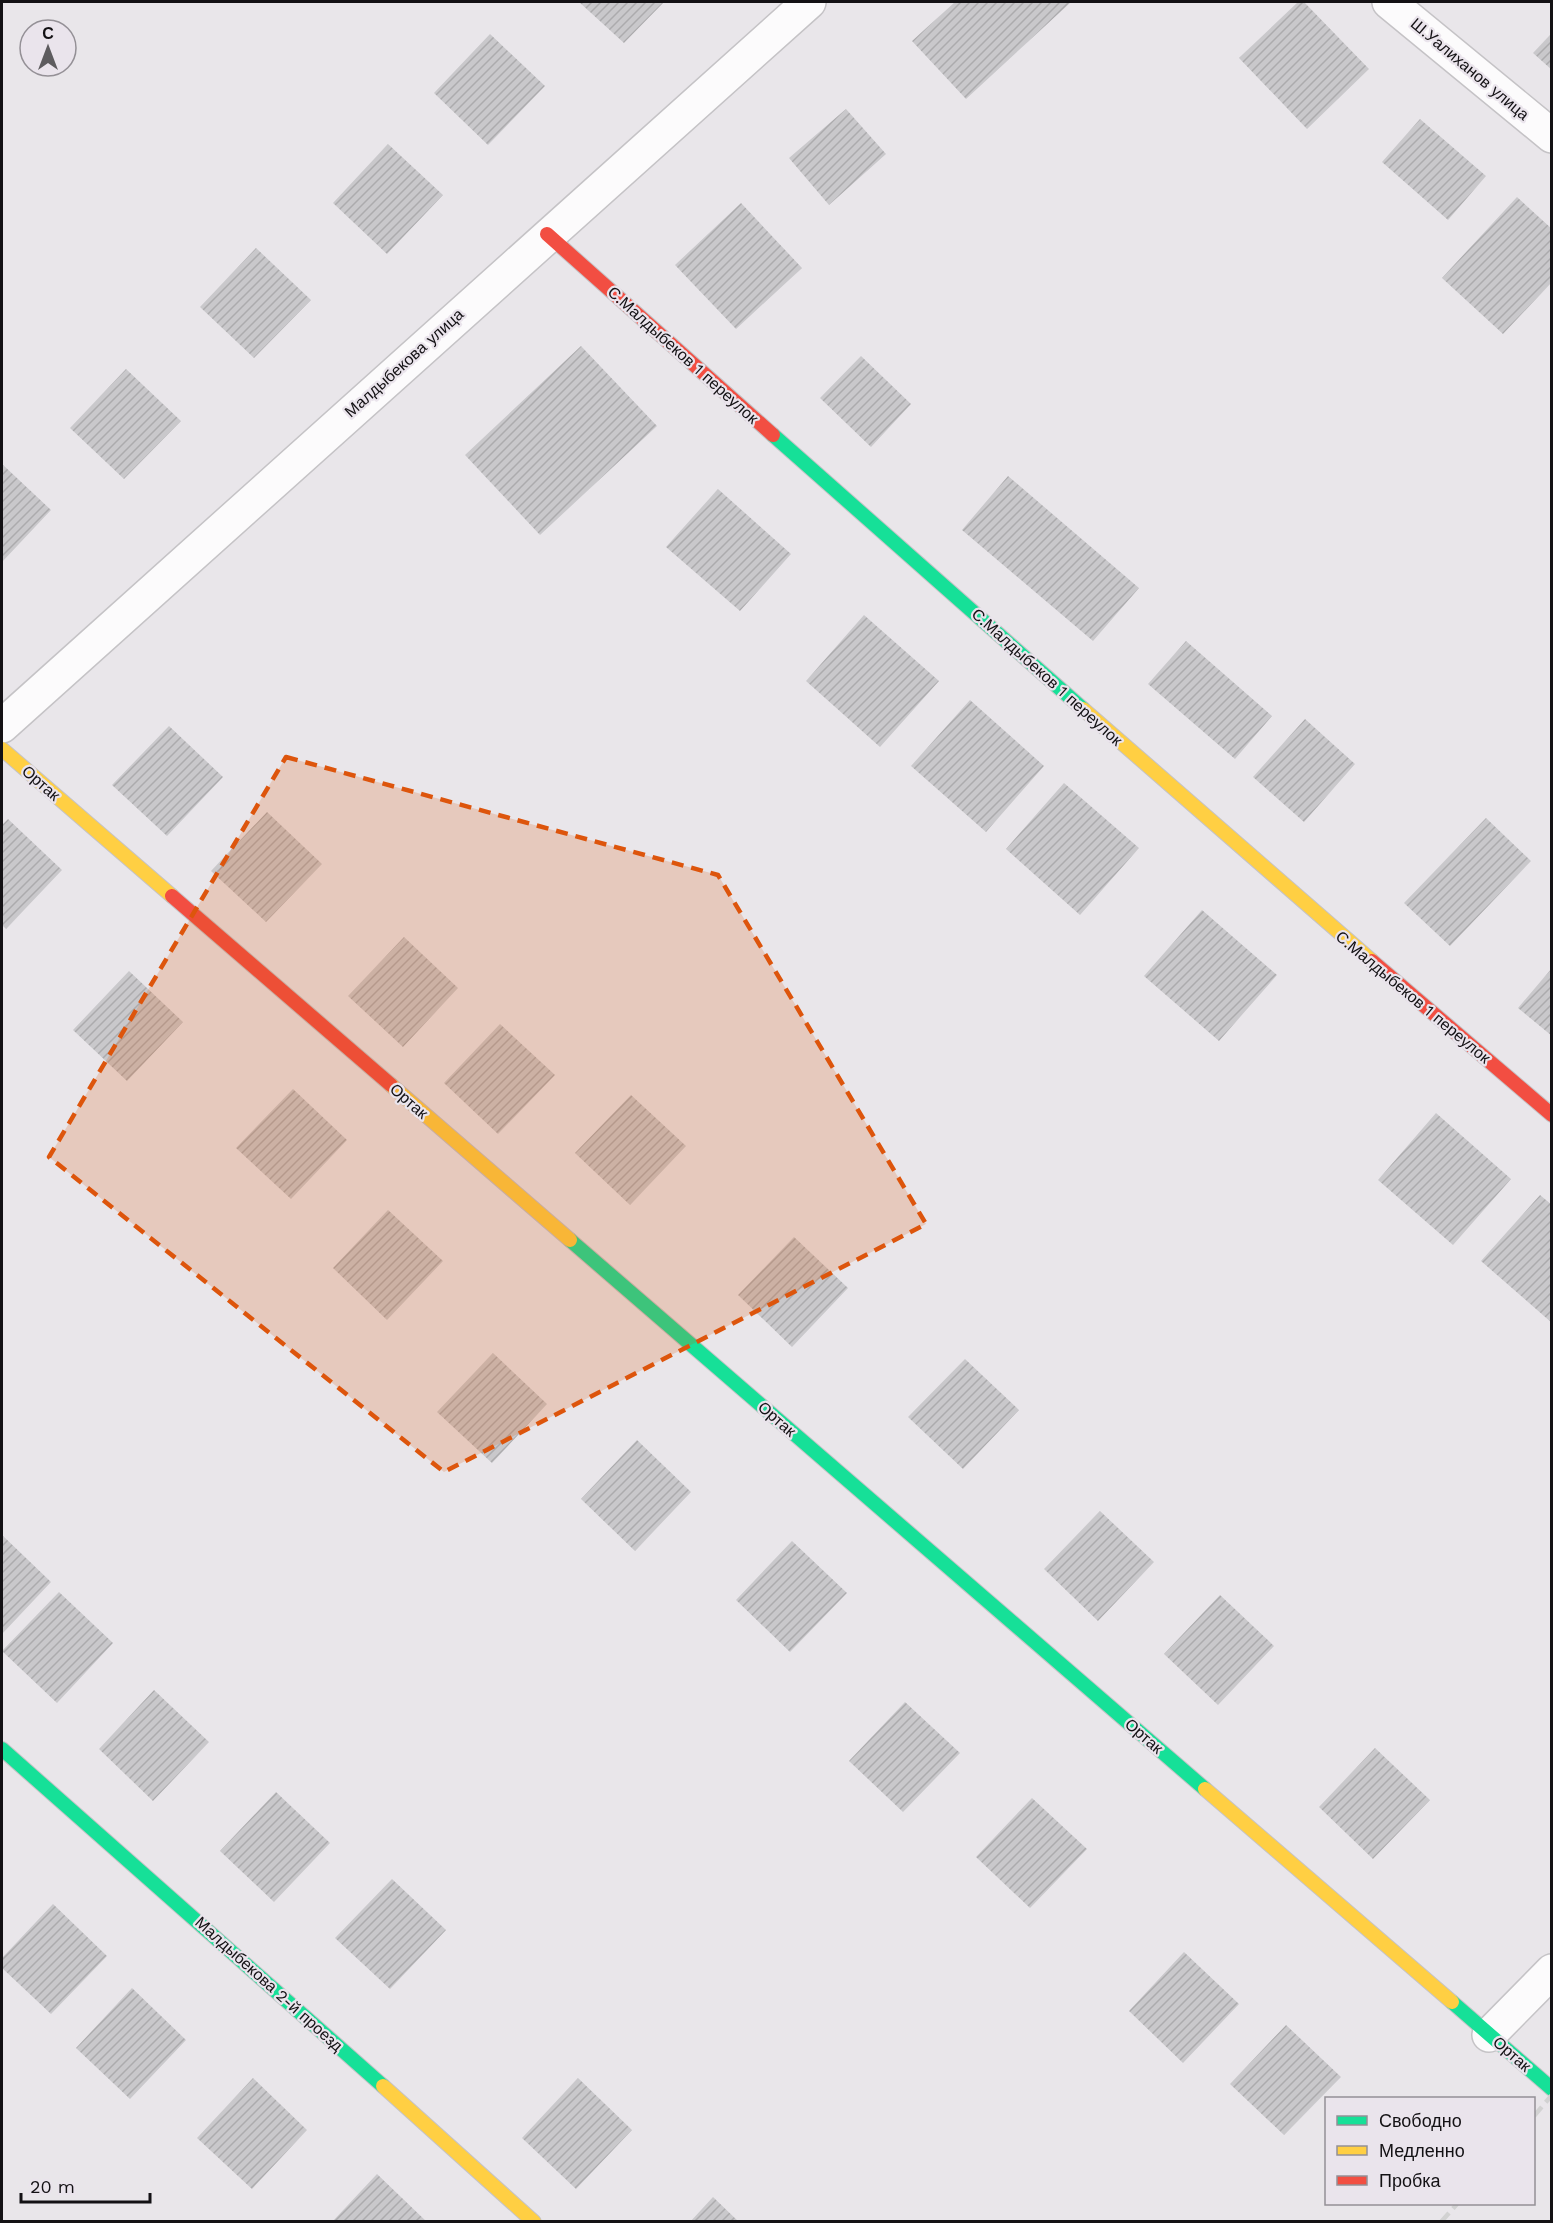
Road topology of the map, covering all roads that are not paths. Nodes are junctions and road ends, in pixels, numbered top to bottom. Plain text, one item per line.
1 (809, 2) edge
2 (1389, 2) edge
3 (1551, 136) edge
4 (547, 234) junction
5 (2, 726) edge
6 (2, 749) edge
7 (1551, 1115) edge
8 (2, 1749) edge
9 (1551, 1971) edge
10 (1489, 2035) junction
11 (1551, 2089) edge
12 (534, 2222) edge

1 - 4 street, Малдыбекова улица
2 - 3 street, Ш.Уалиханов улица
4 - 5 street, Малдыбекова улица
4 - 7 street, С.Малдыбеков 1 переулок
6 - 10 street, Ортак
8 - 12 street, Малдыбекова 2-й проезд
9 - 10 street
10 - 11 street, Ортак

